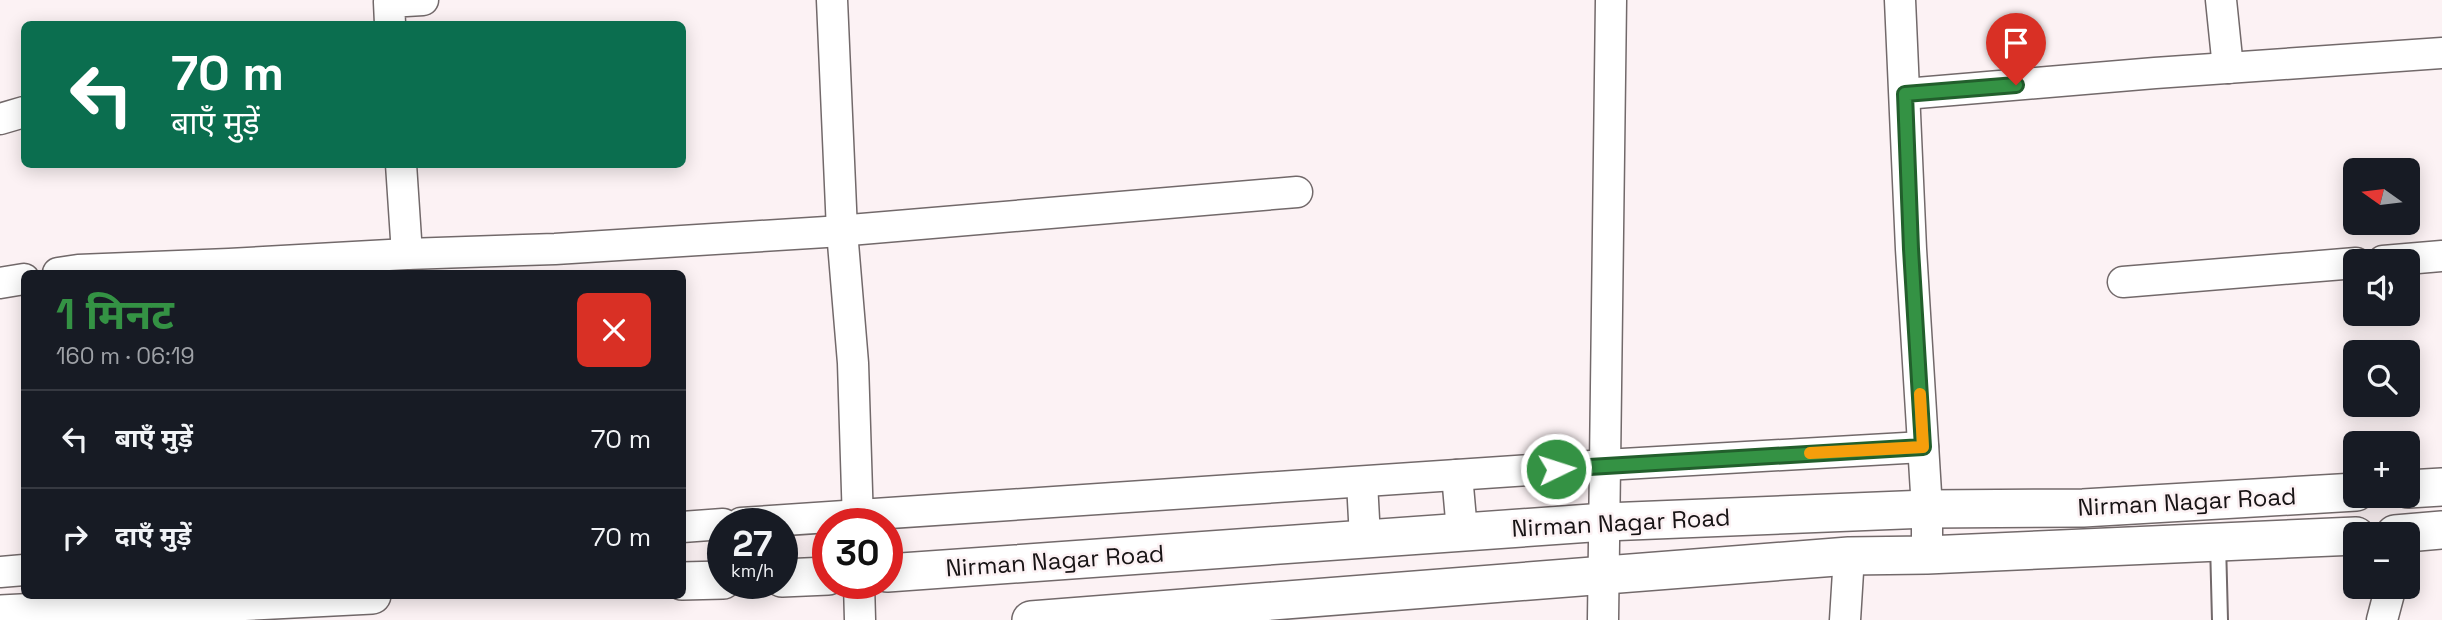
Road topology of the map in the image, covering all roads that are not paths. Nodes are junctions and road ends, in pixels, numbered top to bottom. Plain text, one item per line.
1 (422, 0) edge
2 (1611, 0) edge
3 (1900, 0) edge
4 (2221, 0) edge
5 (839, 1) edge
6 (390, 21) edge
7 (2442, 53) edge
8 (2228, 68) junction
9 (1905, 94) junction
10 (21, 113) edge
11 (0, 118) edge
12 (401, 168) edge
13 (1297, 192) dead end
14 (842, 231) junction
15 (407, 254) junction
16 (2442, 256) edge
17 (2420, 258) edge
18 (2343, 264) edge
19 (78, 270) edge
20 (21, 280) edge
21 (2123, 282) dead end
22 (0, 283) edge
23 (1923, 447) junction
24 (1605, 465) junction
25 (1457, 475) junction
26 (1362, 482) junction
27 (2442, 487) edge
28 (2420, 488) edge
29 (2343, 493) edge
30 (858, 508) edge
31 (1927, 509) junction
32 (903, 516) edge
33 (1605, 522) junction
34 (707, 525) edge
35 (686, 527) edge
36 (2442, 530) edge
37 (1462, 531) junction
38 (2420, 532) edge
39 (2343, 537) edge
40 (1365, 538) junction
41 (2218, 542) junction
42 (1927, 555) junction
43 (1849, 556) junction
44 (21, 570) edge
45 (0, 572) edge
46 (903, 572) edge
47 (1605, 575) junction
48 (707, 581) edge
49 (686, 582) edge
50 (222, 599) edge
51 (859, 599) edge
52 (2388, 599) edge
53 (185, 600) edge
54 (0, 614) edge
55 (860, 620) edge
56 (1031, 620) edge
57 (1603, 620) edge
58 (1844, 620) edge
59 (2220, 620) edge
60 (2382, 620) edge

1 - 6 street
2 - 24 street
3 - 9 street
4 - 8 street
5 - 14 street
7 - 8 street
8 - 9 street
9 - 23 street
10 - 11 street
12 - 15 street
13 - 14 street
14 - 15 street
14 - 30 street
15 - 19 street
16 - 17 street
18 - 21 street
20 - 22 street
23 - 24 street
23 - 31 street
24 - 25 street
24 - 33 street
25 - 26 street
25 - 37 street
26 - 32 street
26 - 40 street
27 - 28 street
29 - 31 street, Nirman Nagar Road
31 - 33 street, Nirman Nagar Road
31 - 42 street
33 - 37 street, Nirman Nagar Road
33 - 47 street
34 - 35 street
36 - 38 street
37 - 40 street, Nirman Nagar Road
39 - 41 street, Nirman Nagar Road
40 - 46 street, Nirman Nagar Road
41 - 42 street, Nirman Nagar Road
41 - 59 lane
42 - 43 street, Nirman Nagar Road
43 - 47 street, Nirman Nagar Road
43 - 58 street
44 - 45 street
47 - 56 street, Nirman Nagar Road
47 - 57 street
48 - 49 street
50 - 53 street
51 - 55 street
52 - 60 street
53 - 54 street

